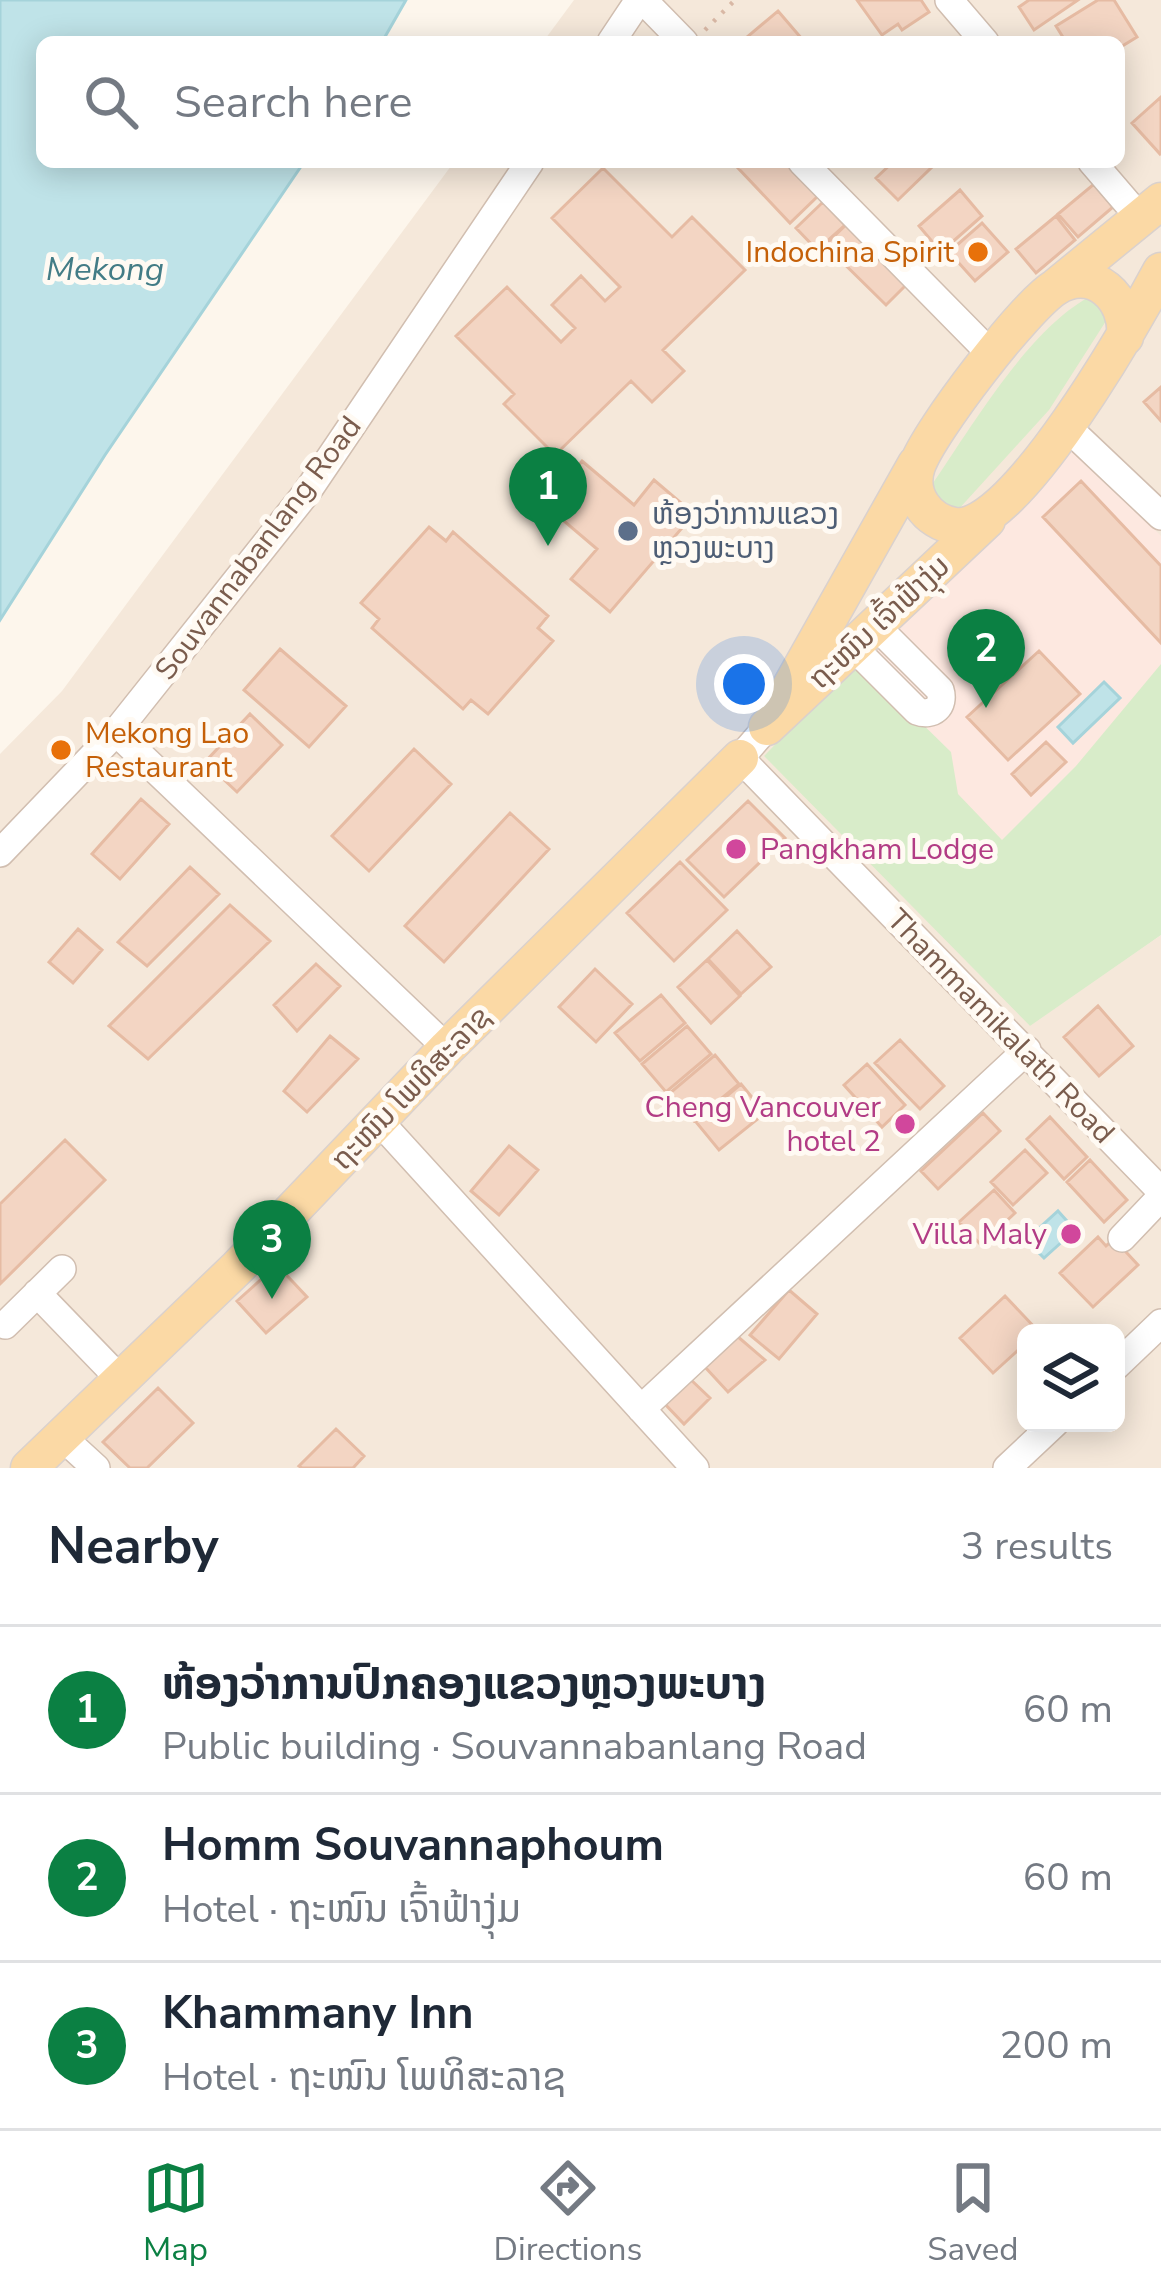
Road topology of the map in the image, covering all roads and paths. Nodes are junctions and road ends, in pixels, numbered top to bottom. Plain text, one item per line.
1 (641, 0) edge
2 (735, 0) edge
3 (949, 0) edge
4 (614, 36) edge
5 (681, 36) edge
6 (695, 36) edge
7 (980, 36) edge
8 (526, 168) edge
9 (808, 168) edge
10 (1099, 168) edge
11 (1151, 210) edge
12 (1161, 271) edge
13 (1049, 292) junction
14 (1125, 337) junction
15 (991, 354) junction
16 (1067, 427) junction
17 (917, 462) junction
18 (991, 516) junction
19 (1161, 516) edge
20 (767, 727) junction
21 (116, 731) junction
22 (740, 758) junction
23 (0, 853) edge
24 (447, 1048) junction
25 (1027, 1050) junction
26 (379, 1121) junction
27 (1161, 1194) edge
28 (1122, 1238) dead end
29 (62, 1268) dead end
30 (37, 1293) junction
31 (1161, 1324) edge
32 (4, 1325) dead end
33 (1125, 1358) edge
34 (120, 1379) junction
35 (641, 1409) junction
36 (1045, 1432) edge
37 (61, 1436) junction
38 (29, 1468) edge
39 (96, 1468) edge
40 (694, 1468) edge
41 (1007, 1468) edge

1 - 4 street
1 - 5 street
2 - 6 path
3 - 7 street
8 - 21 street, Souvannabanlang Road
9 - 15 street
10 - 11 street
11 - 13 main road, ຖະໜົນ ເຈົ້າຟ້າງຸ່ມ
12 - 14 main road, ຖະໜົນ ເຈົ້າຟ້າງຸ່ມ
13 - 14 main road
13 - 15 main road, ຖະໜົນ ເຈົ້າຟ້າງຸ່ມ
14 - 16 main road, ຖະໜົນ ເຈົ້າຟ້າງຸ່ມ
15 - 17 main road, ຖະໜົນ ເຈົ້າຟ້າງຸ່ມ
16 - 18 main road, ຖະໜົນ ເຈົ້າຟ້າງຸ່ມ
16 - 19 street
17 - 18 main road, ຖະໜົນ ເຈົ້າຟ້າງຸ່ມ
17 - 20 main road, ຖະໜົນ ເຈົ້າຟ້າງຸ່ມ
18 - 20 main road, ຖະໜົນ ເຈົ້າຟ້າງຸ່ມ
20 - 22 street, ຖະໜົນ ເຈົ້າຟ້າງຸ່ມ
21 - 23 street, Souvannabanlang Road
21 - 24 street
22 - 24 main road, ຖະໜົນ ໂພທິສະລາຊ
22 - 25 street, Thammamikalath Road
24 - 26 main road, ຖະໜົນ ໂພທິສະລາຊ
25 - 27 street, Thammamikalath Road
25 - 35 street
26 - 34 main road, ຖະໜົນ ໂພທິສະລາຊ
26 - 35 street
27 - 28 street
29 - 30 street
30 - 32 street
30 - 34 street
31 - 33 street
34 - 37 main road, ຖະໜົນ ໂພທິສະລາຊ
35 - 40 street
36 - 41 street
37 - 38 main road, ຖະໜົນ ໂພທິສະລາຊ
37 - 39 street

